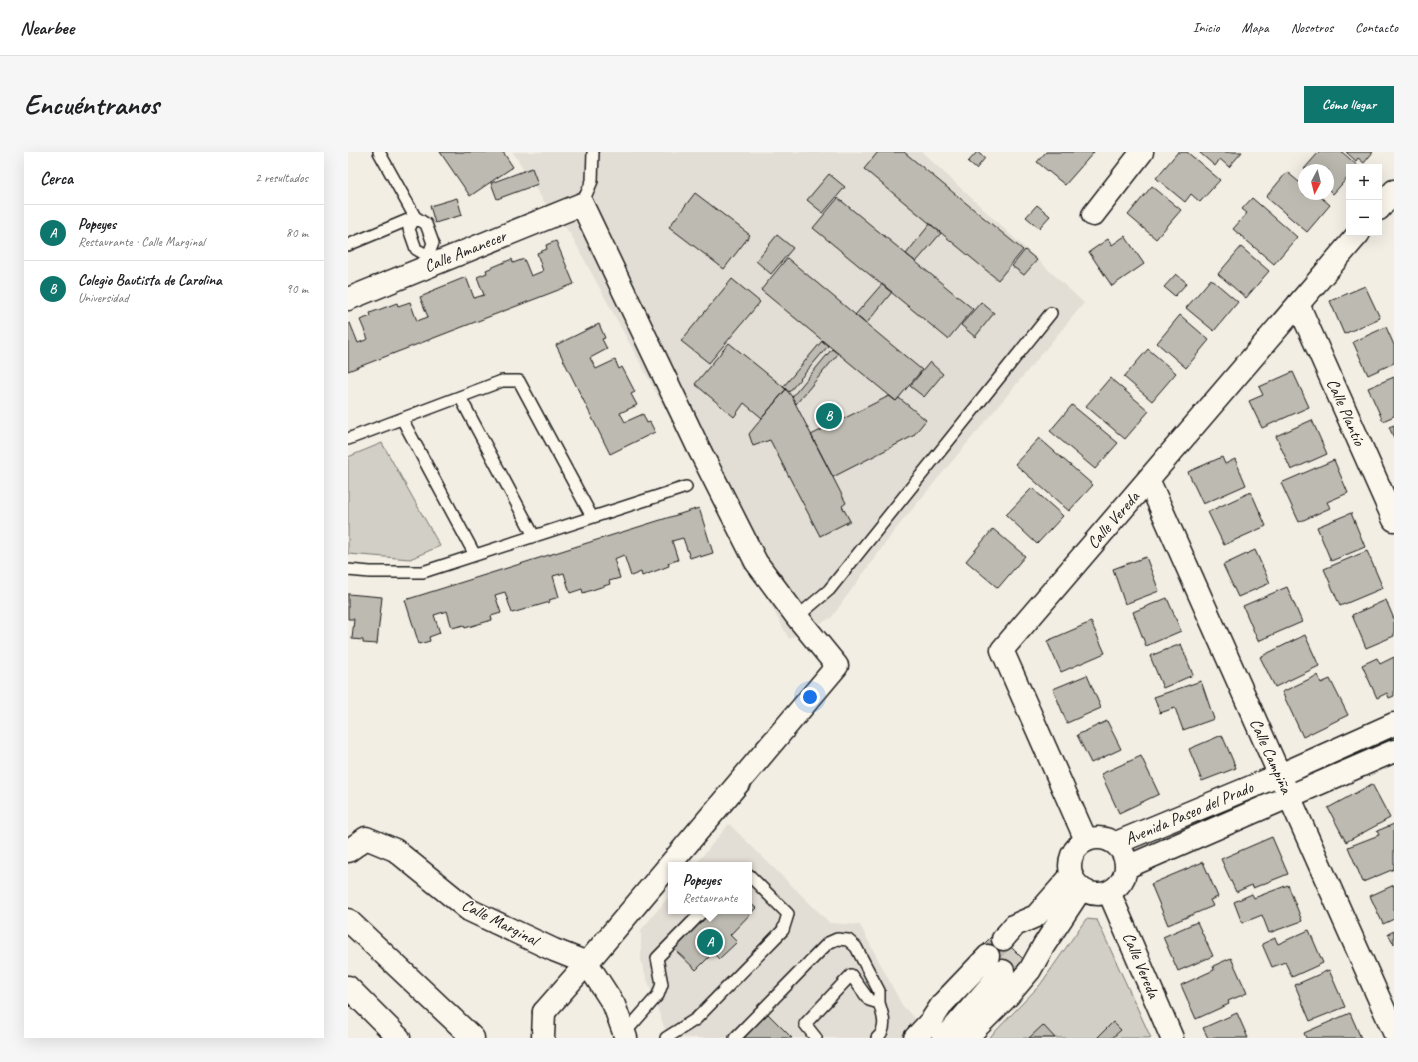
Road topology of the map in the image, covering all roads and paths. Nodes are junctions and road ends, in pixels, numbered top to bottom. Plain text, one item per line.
1 (378, 152) edge
2 (593, 152) edge
3 (1138, 153) edge
4 (1394, 191) edge
5 (582, 204) junction
6 (1382, 205) edge
7 (1093, 215) dead end
8 (415, 217) junction
9 (1355, 236) edge
10 (348, 245) edge
11 (430, 260) junction
12 (348, 299) edge
13 (1298, 304) junction
14 (1051, 313) dead end
15 (460, 397) junction
16 (402, 419) junction
17 (348, 439) edge
18 (1148, 479) junction
19 (686, 487) dead end
20 (592, 517) junction
21 (1394, 520) edge
22 (534, 536) junction
23 (476, 555) junction
24 (348, 570) edge
25 (797, 616) junction
26 (1394, 724) edge
27 (1394, 751) edge
28 (1280, 775) junction
29 (1290, 798) junction
30 (1086, 840) junction
31 (1116, 843) junction
32 (348, 851) edge
33 (672, 862) edge
34 (668, 867) edge
35 (1127, 867) junction
36 (752, 878) edge
37 (1076, 882) junction
38 (1109, 892) junction
39 (700, 914) edge
40 (348, 920) edge
41 (1003, 939) tunnel mouth
42 (1044, 945) junction
43 (1020, 955) tunnel mouth
44 (988, 956) tunnel mouth
45 (587, 963) junction
46 (1003, 971) tunnel mouth
47 (348, 987) edge
48 (879, 1003) junction
49 (1394, 1032) edge
50 (394, 1035) edge
51 (625, 1036) edge
52 (473, 1038) edge
53 (543, 1038) edge
54 (666, 1038) edge
55 (735, 1038) edge
56 (816, 1038) edge
57 (877, 1038) edge
58 (915, 1038) edge
59 (943, 1038) edge
60 (966, 1038) edge
61 (1172, 1038) edge

1 - 8 lane
2 - 5 lane
3 - 7 street
4 - 6 street
5 - 11 street, Calle Amanecer
5 - 25 street
8 - 10 lane
8 - 11 lane
8 - 11 lane
9 - 13 street, Calle Vereda
11 - 12 street, Calle Amanecer
13 - 18 street, Calle Vereda
13 - 21 street, Calle Plantío
14 - 25 lane
15 - 16 lane
15 - 20 lane
15 - 22 lane
16 - 17 lane
16 - 23 lane
18 - 28 street, Calle Campiña
18 - 30 street, Calle Vereda
19 - 20 lane
20 - 22 lane
22 - 23 lane
23 - 24 lane
25 - 33 street
26 - 28 street, Avenida Paseo del Prado
27 - 29 street, Avenida Paseo del Prado
28 - 29 street, Calle Campiña
28 - 31 street, Avenida Paseo del Prado
29 - 35 street, Avenida Paseo del Prado
29 - 49 street, Calle Campiña
30 - 31 street
30 - 37 street
31 - 35 street
32 - 45 street, Calle Marginal
34 - 45 street
35 - 38 street
36 - 54 lane
37 - 38 street
37 - 41 street
37 - 42 street
38 - 61 street, Calle Vereda
39 - 51 lane
40 - 52 street
42 - 43 street
42 - 60 street
44 - 58 street
45 - 51 street
45 - 53 street
46 - 59 street
47 - 50 street
48 - 55 lane
48 - 56 lane
48 - 57 lane

